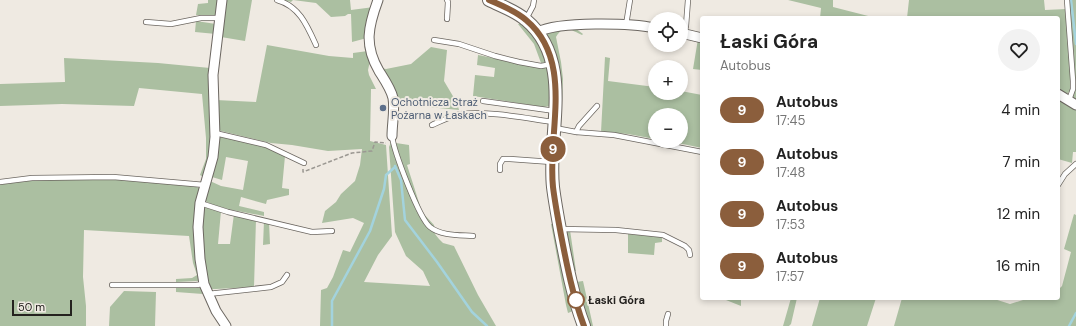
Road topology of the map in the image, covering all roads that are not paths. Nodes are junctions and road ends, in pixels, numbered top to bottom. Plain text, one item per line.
1 (222, 0) edge
2 (277, 0) edge
3 (378, 0) edge
4 (447, 0) edge
5 (489, 0) edge
6 (534, 0) edge
7 (630, 0) edge
8 (688, 0) edge
9 (1067, 0) edge
10 (687, 12) edge
11 (220, 18) junction
12 (447, 19) dead end
13 (526, 19) junction
14 (146, 22) dead end
15 (626, 25) junction
16 (648, 27) edge
17 (538, 32) junction
18 (688, 34) edge
19 (700, 38) edge
20 (434, 40) dead end
21 (316, 45) dead end
22 (553, 64) junction
23 (1060, 95) edge
24 (483, 101) dead end
25 (1072, 103) edge
26 (596, 106) dead end
27 (554, 120) junction
28 (432, 125) dead end
29 (576, 132) junction
30 (215, 133) junction
31 (390, 139) joint
32 (700, 152) edge
33 (552, 162) junction
34 (304, 163) road end
35 (1076, 164) edge
36 (500, 170) dead end
37 (0, 182) edge
38 (1060, 182) edge
39 (205, 185) junction
40 (200, 203) junction
41 (560, 229) junction
42 (332, 231) dead end
43 (473, 236) dead end
44 (690, 255) dead end
45 (287, 275) dead end
46 (204, 284) junction
47 (112, 285) dead end
48 (208, 294) junction
49 (668, 314) dead end
50 (226, 326) edge
51 (584, 326) edge
52 (666, 326) edge

1 - 11 street
2 - 21 lane
3 - 31 street
4 - 12 lane
5 - 13 street
6 - 13 lane
7 - 15 lane
8 - 10 lane
9 - 25 lane
11 - 14 lane
11 - 30 street
13 - 17 street
15 - 16 street
15 - 17 street
17 - 22 street
18 - 19 street
20 - 22 lane
22 - 27 street
23 - 25 street
24 - 27 lane
26 - 29 lane
27 - 28 lane
27 - 29 lane
27 - 33 street
29 - 32 lane
30 - 34 lane
30 - 39 street
31 - 43 lane
33 - 36 lane
33 - 41 street
35 - 38 lane
37 - 39 lane
39 - 40 street
40 - 42 lane
40 - 46 street
41 - 44 lane
41 - 51 street
45 - 48 lane
46 - 47 lane
46 - 48 street
48 - 50 street
49 - 52 lane

